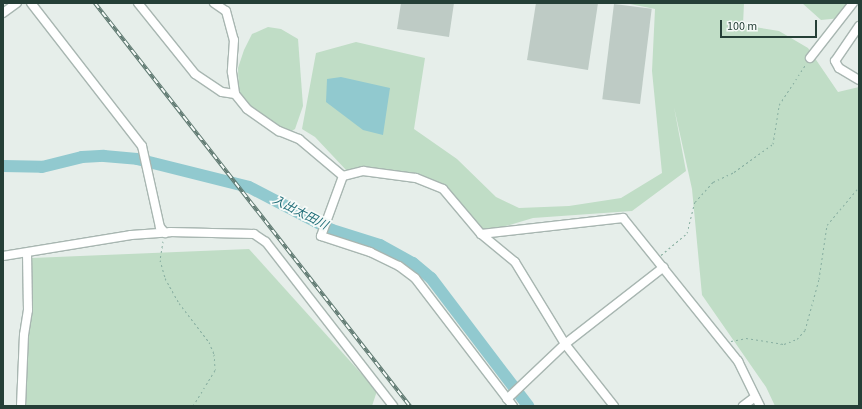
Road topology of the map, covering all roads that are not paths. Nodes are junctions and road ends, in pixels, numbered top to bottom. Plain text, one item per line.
1 (17, 3) edge
2 (31, 3) edge
3 (138, 3) edge
4 (214, 3) edge
5 (853, 3) edge
6 (3, 14) edge
7 (859, 26) edge
8 (810, 58) road end
9 (859, 80) edge
10 (235, 94) junction
11 (343, 176) junction
12 (165, 233) junction
13 (481, 234) junction
14 (27, 253) junction
15 (3, 256) edge
16 (664, 267) junction
17 (565, 344) junction
18 (755, 397) junction
19 (507, 399) junction
20 (21, 406) edge
21 (393, 406) edge
22 (513, 406) edge
23 (614, 406) edge
24 (743, 406) edge
25 (760, 406) edge

1 - 6 street
2 - 12 street
3 - 10 street
4 - 10 street
5 - 8 street
7 - 9 street
10 - 11 street
11 - 13 street
11 - 19 street
12 - 14 street
12 - 21 street
13 - 16 street
13 - 17 street
14 - 15 street
14 - 20 street
16 - 17 street
16 - 18 street
17 - 19 street
17 - 23 street
18 - 24 street
18 - 25 street
19 - 22 street

